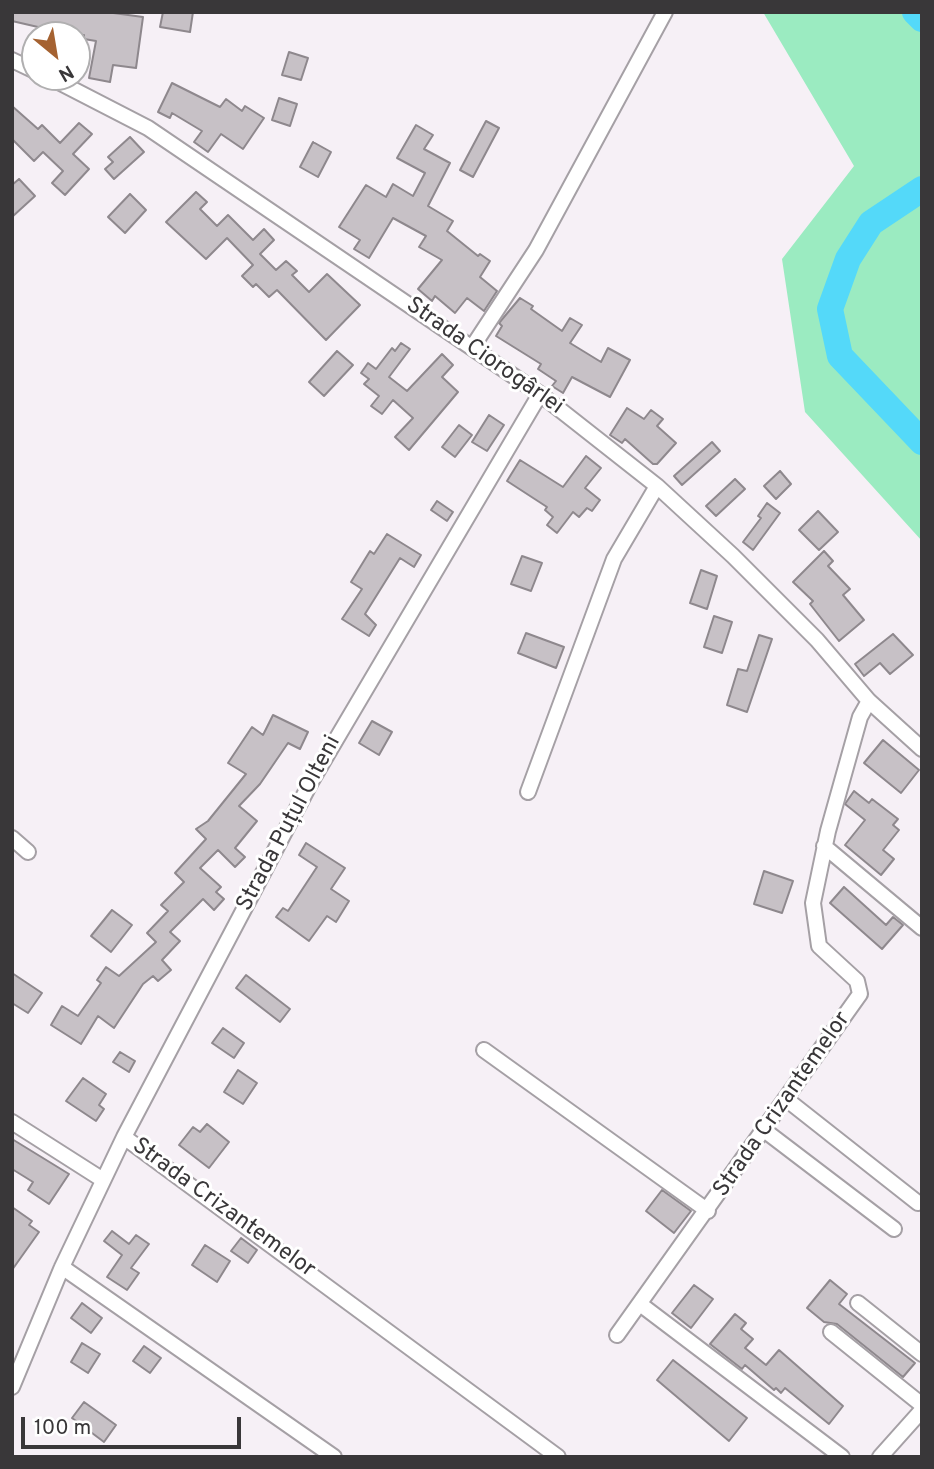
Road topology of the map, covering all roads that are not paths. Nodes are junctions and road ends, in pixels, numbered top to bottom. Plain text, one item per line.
1 (665, 12) edge
2 (76, 91) edge
3 (473, 346) junction
4 (540, 394) junction
5 (657, 486) junction
6 (869, 701) junction
7 (922, 749) edge
8 (528, 792) dead end
9 (12, 838) edge
10 (824, 846) junction
11 (28, 852) dead end
12 (922, 928) edge
13 (484, 1050) dead end
14 (786, 1099) junction
15 (12, 1122) edge
16 (764, 1130) junction
17 (124, 1137) junction
18 (103, 1180) junction
19 (918, 1203) dead end
20 (708, 1211) junction
21 (894, 1229) dead end
22 (62, 1267) junction
23 (858, 1303) dead end
24 (640, 1304) junction
25 (831, 1332) dead end
26 (617, 1335) dead end
27 (922, 1354) edge
28 (12, 1387) edge
29 (922, 1408) edge
30 (334, 1457) edge
31 (558, 1457) edge
32 (842, 1457) edge
33 (880, 1457) edge

1 - 3 street
2 - 3 street, Strada Ciorogârlei
3 - 4 street, Strada Ciorogârlei
4 - 5 street, Strada Ciorogârlei
4 - 17 street, Strada Puțul Olteni
5 - 6 street, Strada Ciorogârlei
5 - 8 street
6 - 7 street, Strada Ciorogârlei
6 - 10 street, Strada Crizantemelor
9 - 11 street
10 - 12 street
10 - 14 street, Strada Crizantemelor
13 - 20 street
14 - 16 street, Strada Crizantemelor
14 - 19 street
15 - 18 street
16 - 20 street, Strada Crizantemelor
16 - 21 street
17 - 18 street, Strada Puțul Olteni
17 - 31 street, Strada Crizantemelor
18 - 22 street, Strada Puțul Olteni
20 - 24 street, Strada Crizantemelor
22 - 28 street, Strada Puțul Olteni
22 - 30 street
23 - 27 street
24 - 26 street, Strada Crizantemelor
24 - 32 street
25 - 29 street
29 - 33 street

